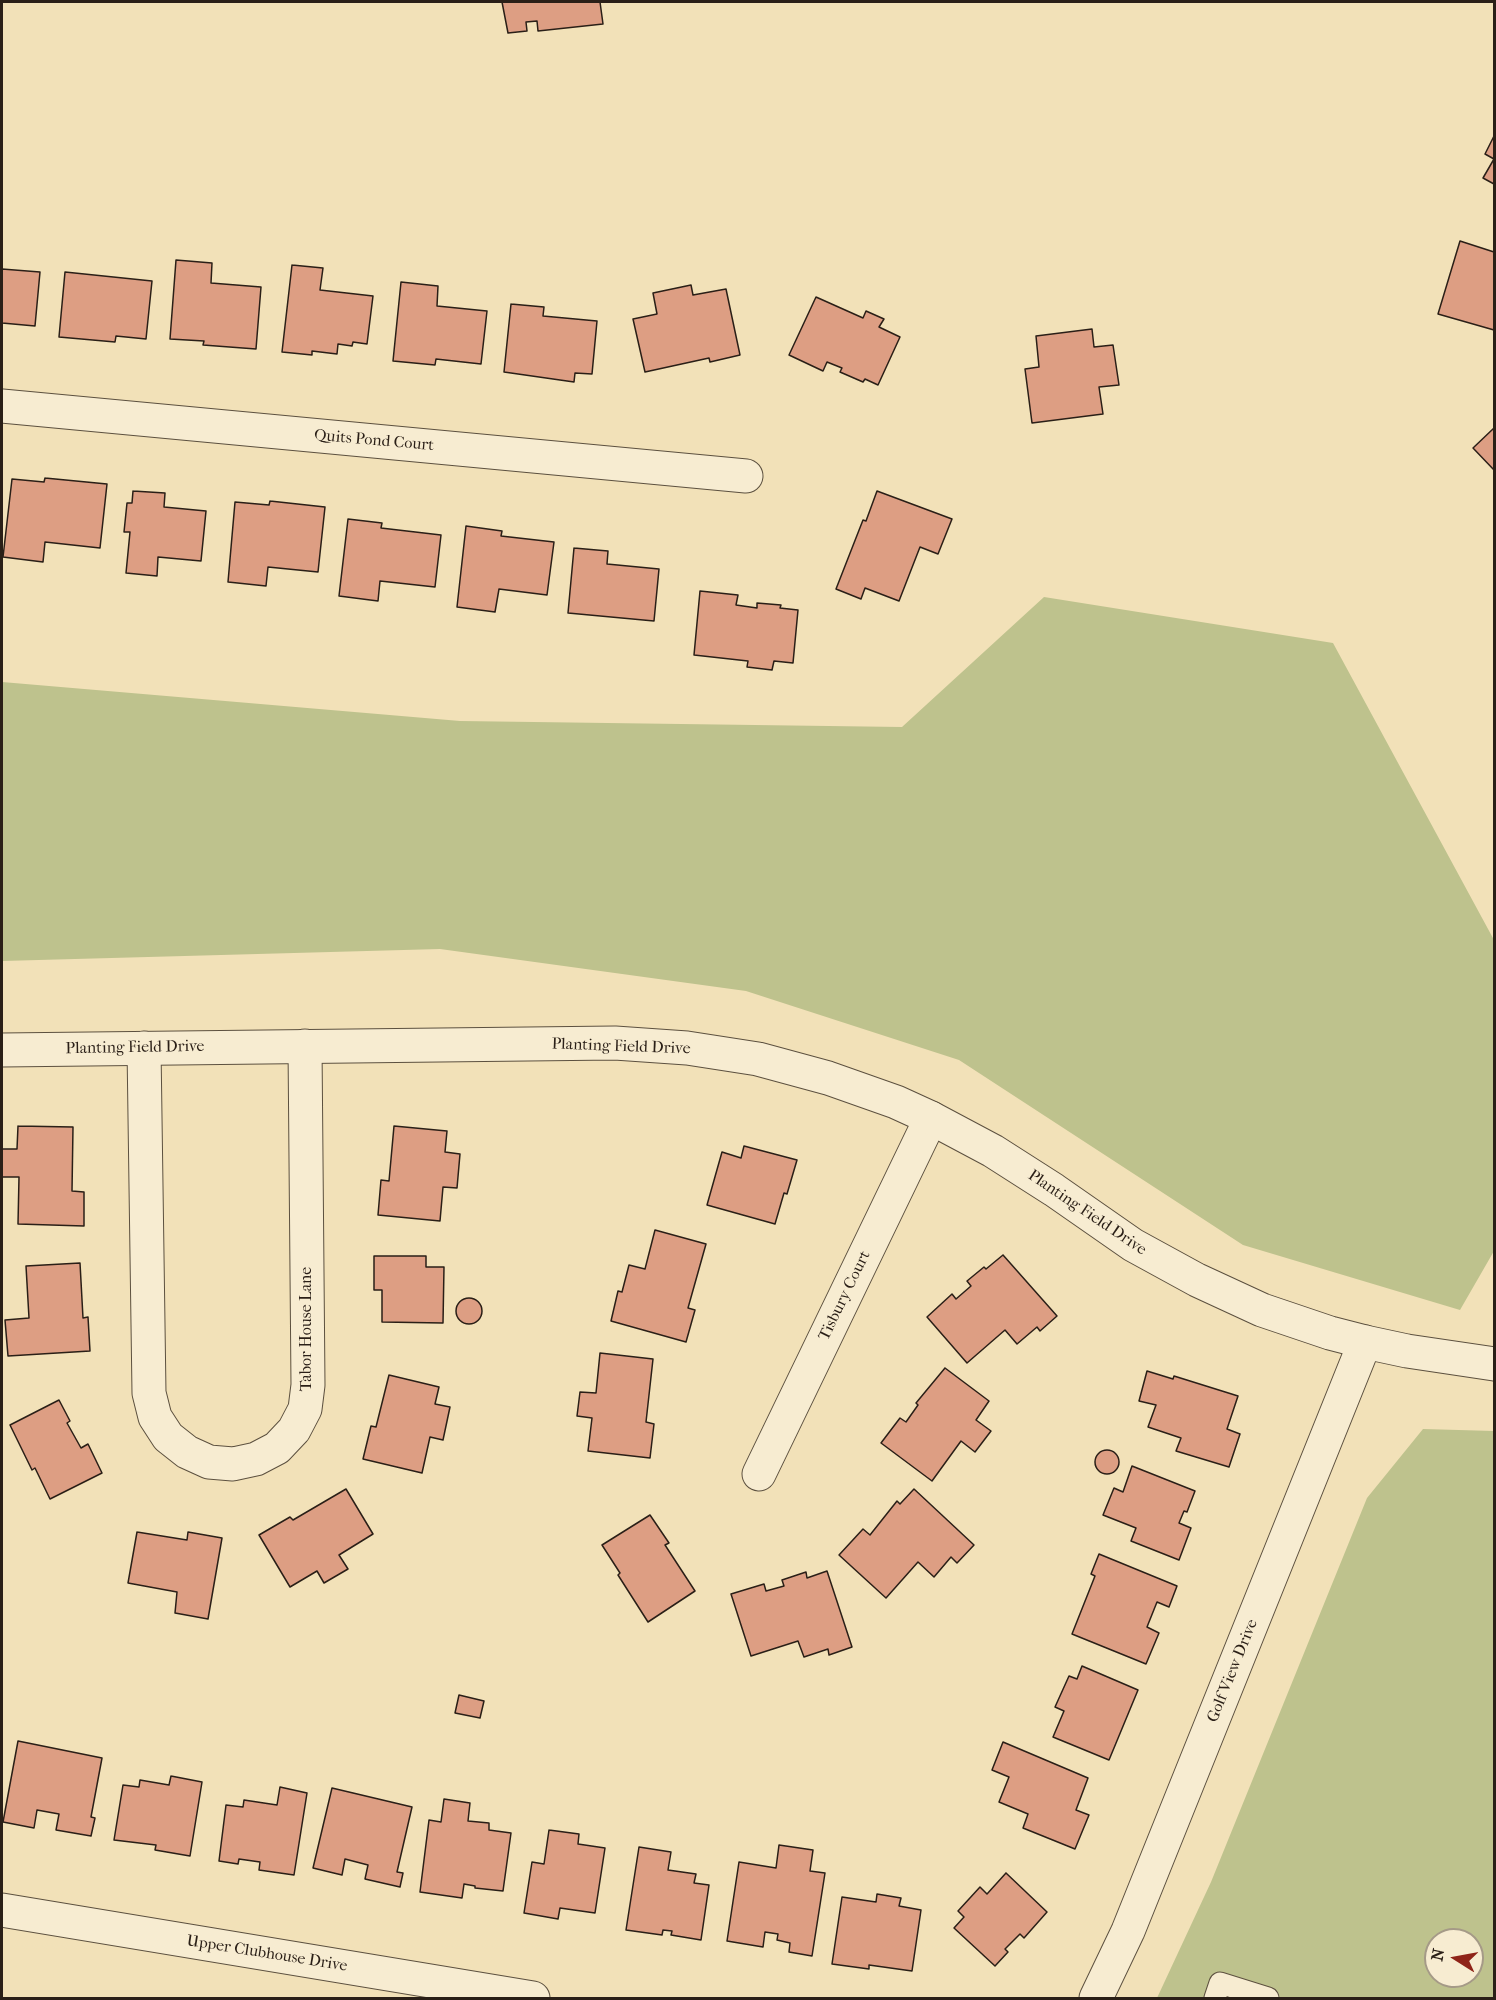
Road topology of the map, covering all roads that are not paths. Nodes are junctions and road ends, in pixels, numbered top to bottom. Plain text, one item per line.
1 (2, 406) edge
2 (746, 476) dead end
3 (305, 1046) junction
4 (144, 1048) junction
5 (2, 1050) edge
6 (931, 1118) junction
7 (1365, 1342) junction
8 (1494, 1364) edge
9 (759, 1474) dead end
10 (2, 1910) edge
11 (533, 1998) edge
12 (1096, 1998) edge
13 (1215, 1998) edge
14 (1268, 1998) edge

1 - 2 street, Quits Pond Court
3 - 4 street, Planting Field Drive
3 - 4 street, Tabor House Lane
3 - 6 street, Planting Field Drive
4 - 5 street, Planting Field Drive
6 - 7 street, Planting Field Drive
6 - 9 street, Tisbury Court
7 - 8 street, Planting Field Drive
7 - 12 street, Golf View Drive
10 - 11 street, Upper Clubhouse Drive
13 - 14 lane

